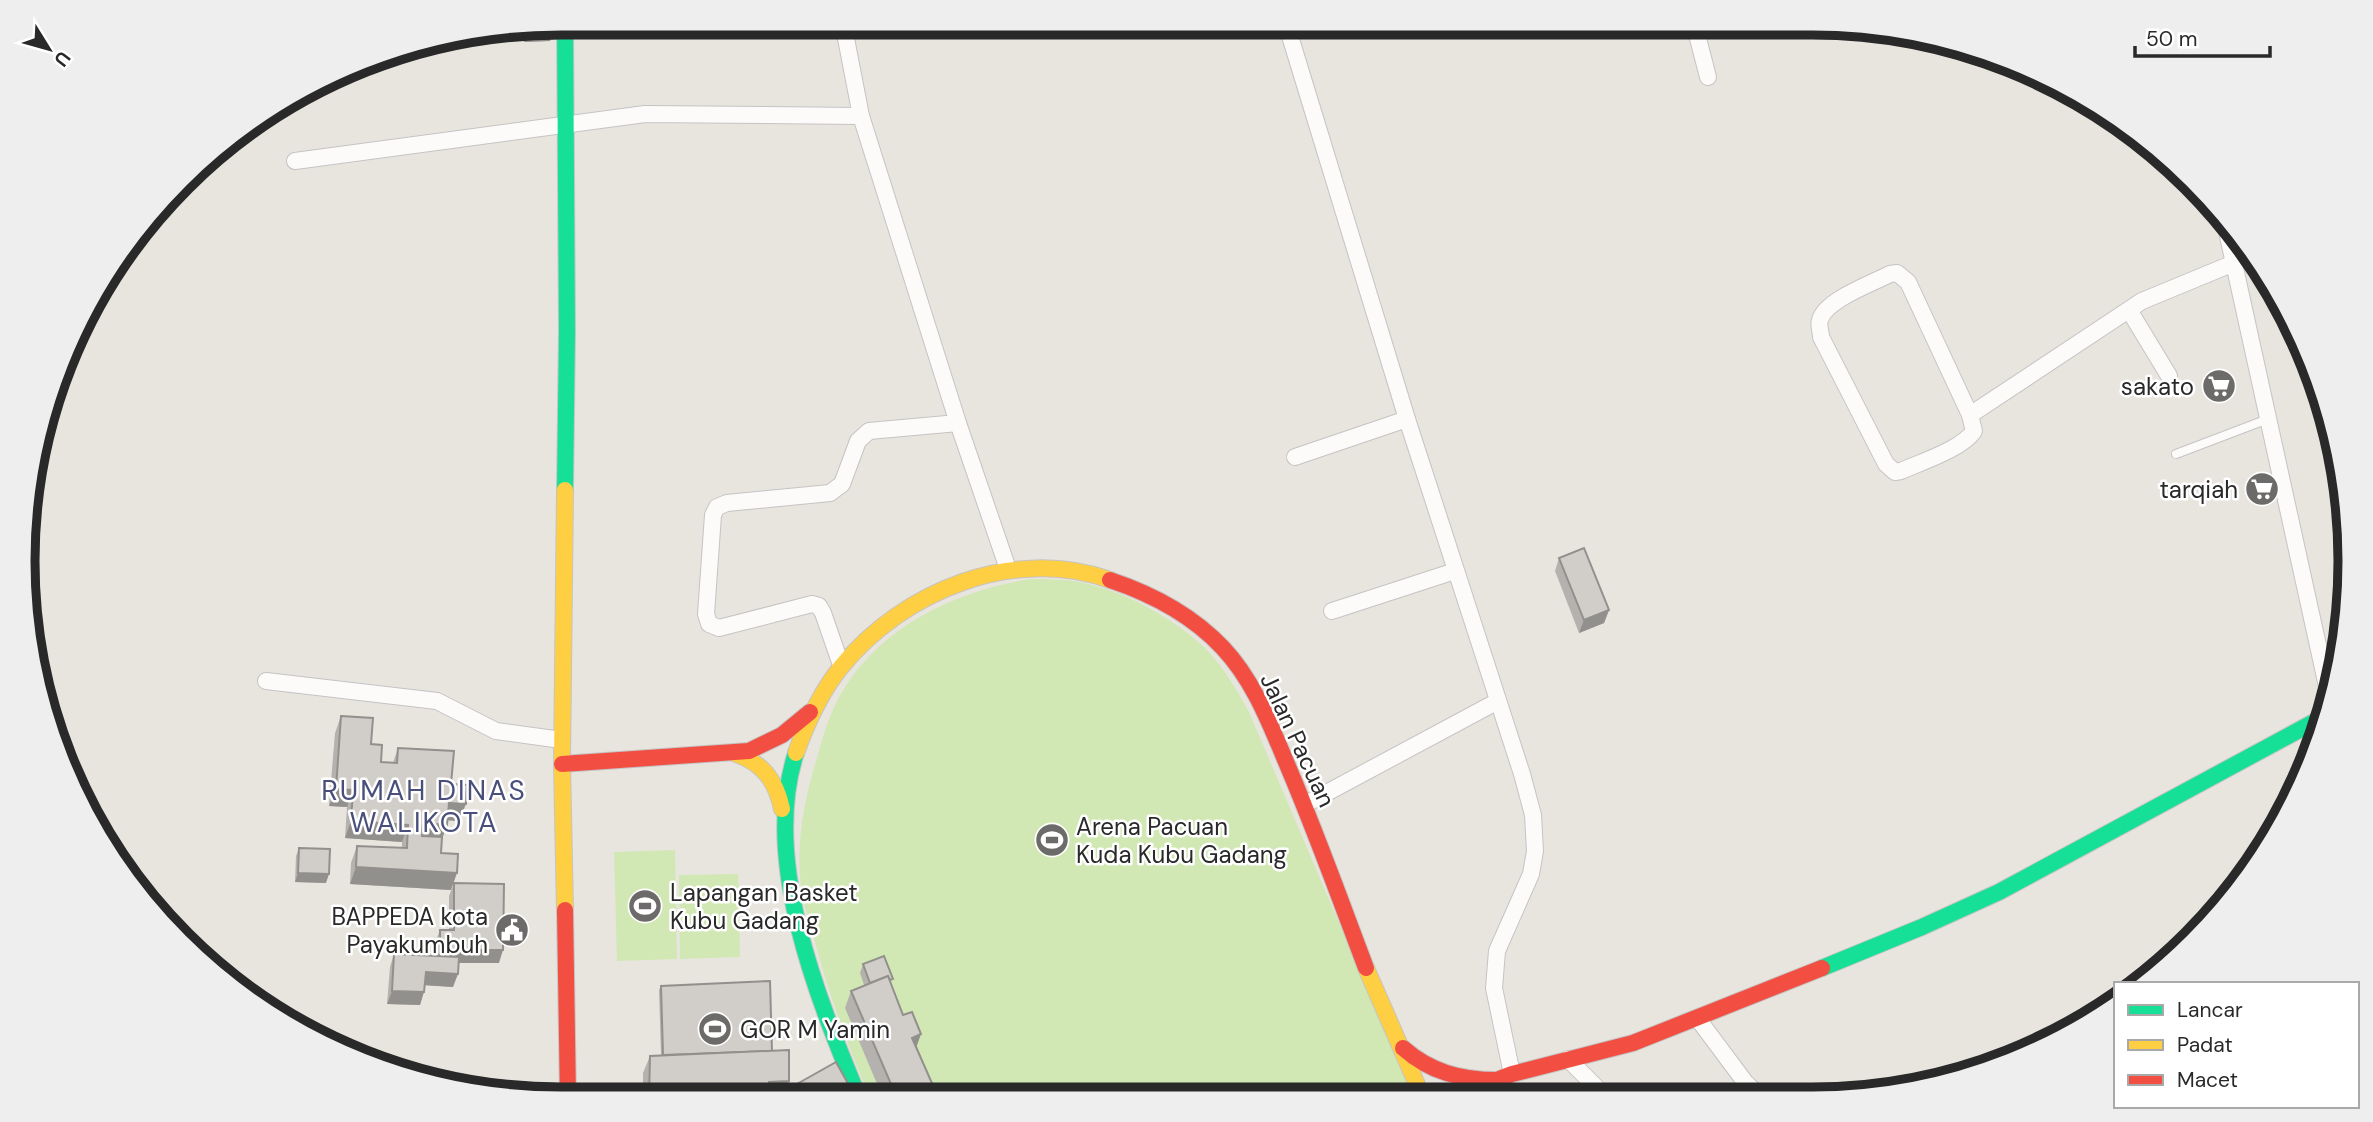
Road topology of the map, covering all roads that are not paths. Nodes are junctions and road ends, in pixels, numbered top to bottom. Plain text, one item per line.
1 (565, 35) edge
2 (845, 35) edge
3 (1290, 35) edge
4 (1697, 35) edge
5 (1708, 77) dead end
6 (862, 116) junction
7 (565, 126) junction
8 (295, 161) dead end
9 (2229, 241) edge
10 (2234, 263) junction
11 (2129, 310) junction
12 (2169, 376) dead end
13 (1970, 415) junction
14 (1407, 419) junction
15 (2268, 419) junction
16 (958, 424) junction
17 (2175, 454) dead end
18 (1295, 457) dead end
19 (1008, 569) junction
20 (1455, 571) junction
21 (1332, 611) dead end
22 (841, 665) junction
23 (2324, 679) edge
24 (266, 681) dead end
25 (1498, 701) junction
26 (816, 704) junction
27 (2312, 723) edge
28 (562, 740) junction
29 (736, 754) junction
30 (562, 764) junction
31 (1304, 805) junction
32 (783, 819) junction
33 (1698, 1019) junction
34 (1401, 1046) junction
35 (1568, 1059) junction
36 (1513, 1074) junction
37 (1497, 1080) junction
38 (568, 1087) edge
39 (854, 1087) edge
40 (1418, 1087) edge
41 (1486, 1087) edge
42 (1596, 1087) edge
43 (1750, 1087) edge

1 - 7 street
2 - 6 street
3 - 14 street
4 - 5 street
6 - 7 street
6 - 16 street
7 - 8 street
7 - 28 street
9 - 10 street
10 - 11 street
10 - 15 street
11 - 12 street
11 - 13 street
13 - 13 street
14 - 18 street
14 - 20 street
15 - 17 lane
15 - 23 street
16 - 19 street
16 - 22 street
19 - 22 street, Jalan Pacuan
19 - 31 street, Jalan Pacuan
20 - 21 street
20 - 25 street
22 - 26 street, Jalan Pacuan
24 - 28 street
25 - 31 street
25 - 36 street
26 - 29 street
26 - 32 street, Jalan Pacuan
27 - 33 street
28 - 30 street
29 - 30 street
29 - 32 street
30 - 38 street
31 - 34 street, Jalan Pacuan
32 - 39 street, Jalan Pacuan
33 - 35 street
33 - 43 street
34 - 37 street
34 - 40 street, Jalan Pacuan
35 - 36 street
35 - 42 street
36 - 37 street
37 - 41 street

